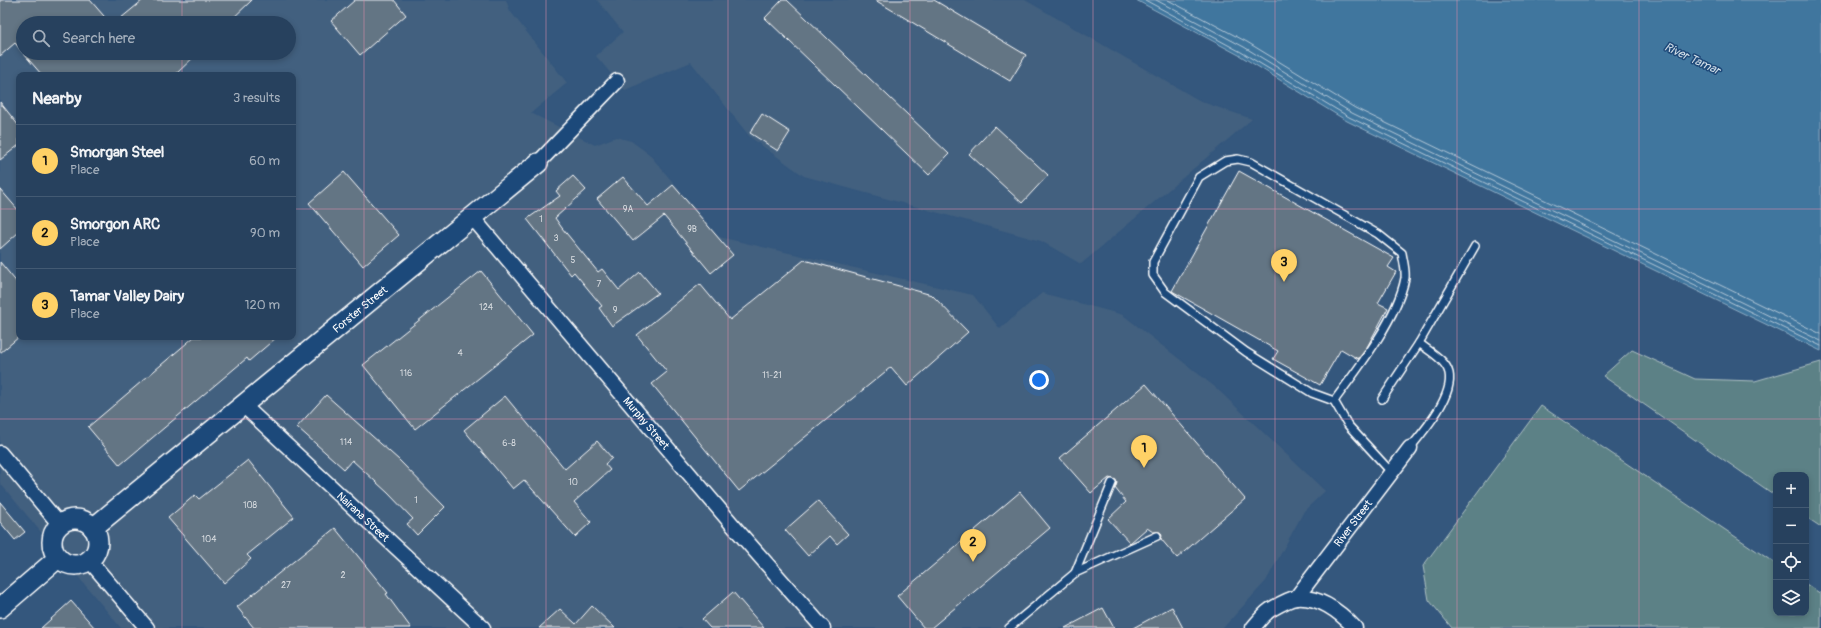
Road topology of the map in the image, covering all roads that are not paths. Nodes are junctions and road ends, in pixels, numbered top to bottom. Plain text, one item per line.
1 (617, 81) dead end
2 (538, 163) joint
3 (472, 217) junction
4 (1475, 246) dead end
5 (1419, 343) junction
6 (1382, 399) dead end
7 (1334, 401) junction
8 (243, 405) junction
9 (1410, 448) joint
10 (0, 452) edge
11 (1392, 473) junction
12 (1112, 483) dead end
13 (60, 525) junction
14 (93, 528) junction
15 (1157, 536) dead end
16 (58, 558) junction
17 (89, 560) junction
18 (1075, 573) junction
19 (1296, 598) junction
20 (0, 608) edge
21 (147, 628) edge
22 (483, 628) edge
23 (823, 628) edge
24 (1009, 628) edge
25 (1253, 628) edge
26 (1355, 628) edge

1 - 2 street, Forster Street
2 - 3 street, Forster Street
3 - 8 street, Forster Street
3 - 23 street, Murphy Street
4 - 5 lane
5 - 6 lane
5 - 9 lane
7 - 7 lane
7 - 11 lane
8 - 14 street, Forster Street
8 - 22 street, Nairana Street
9 - 11 street, River Street
10 - 13 street
11 - 19 street, River Street
12 - 18 lane
13 - 14 street
13 - 16 street
14 - 17 street
15 - 18 lane
16 - 17 street
16 - 20 street
17 - 21 street
18 - 24 lane
19 - 25 street
19 - 26 street

